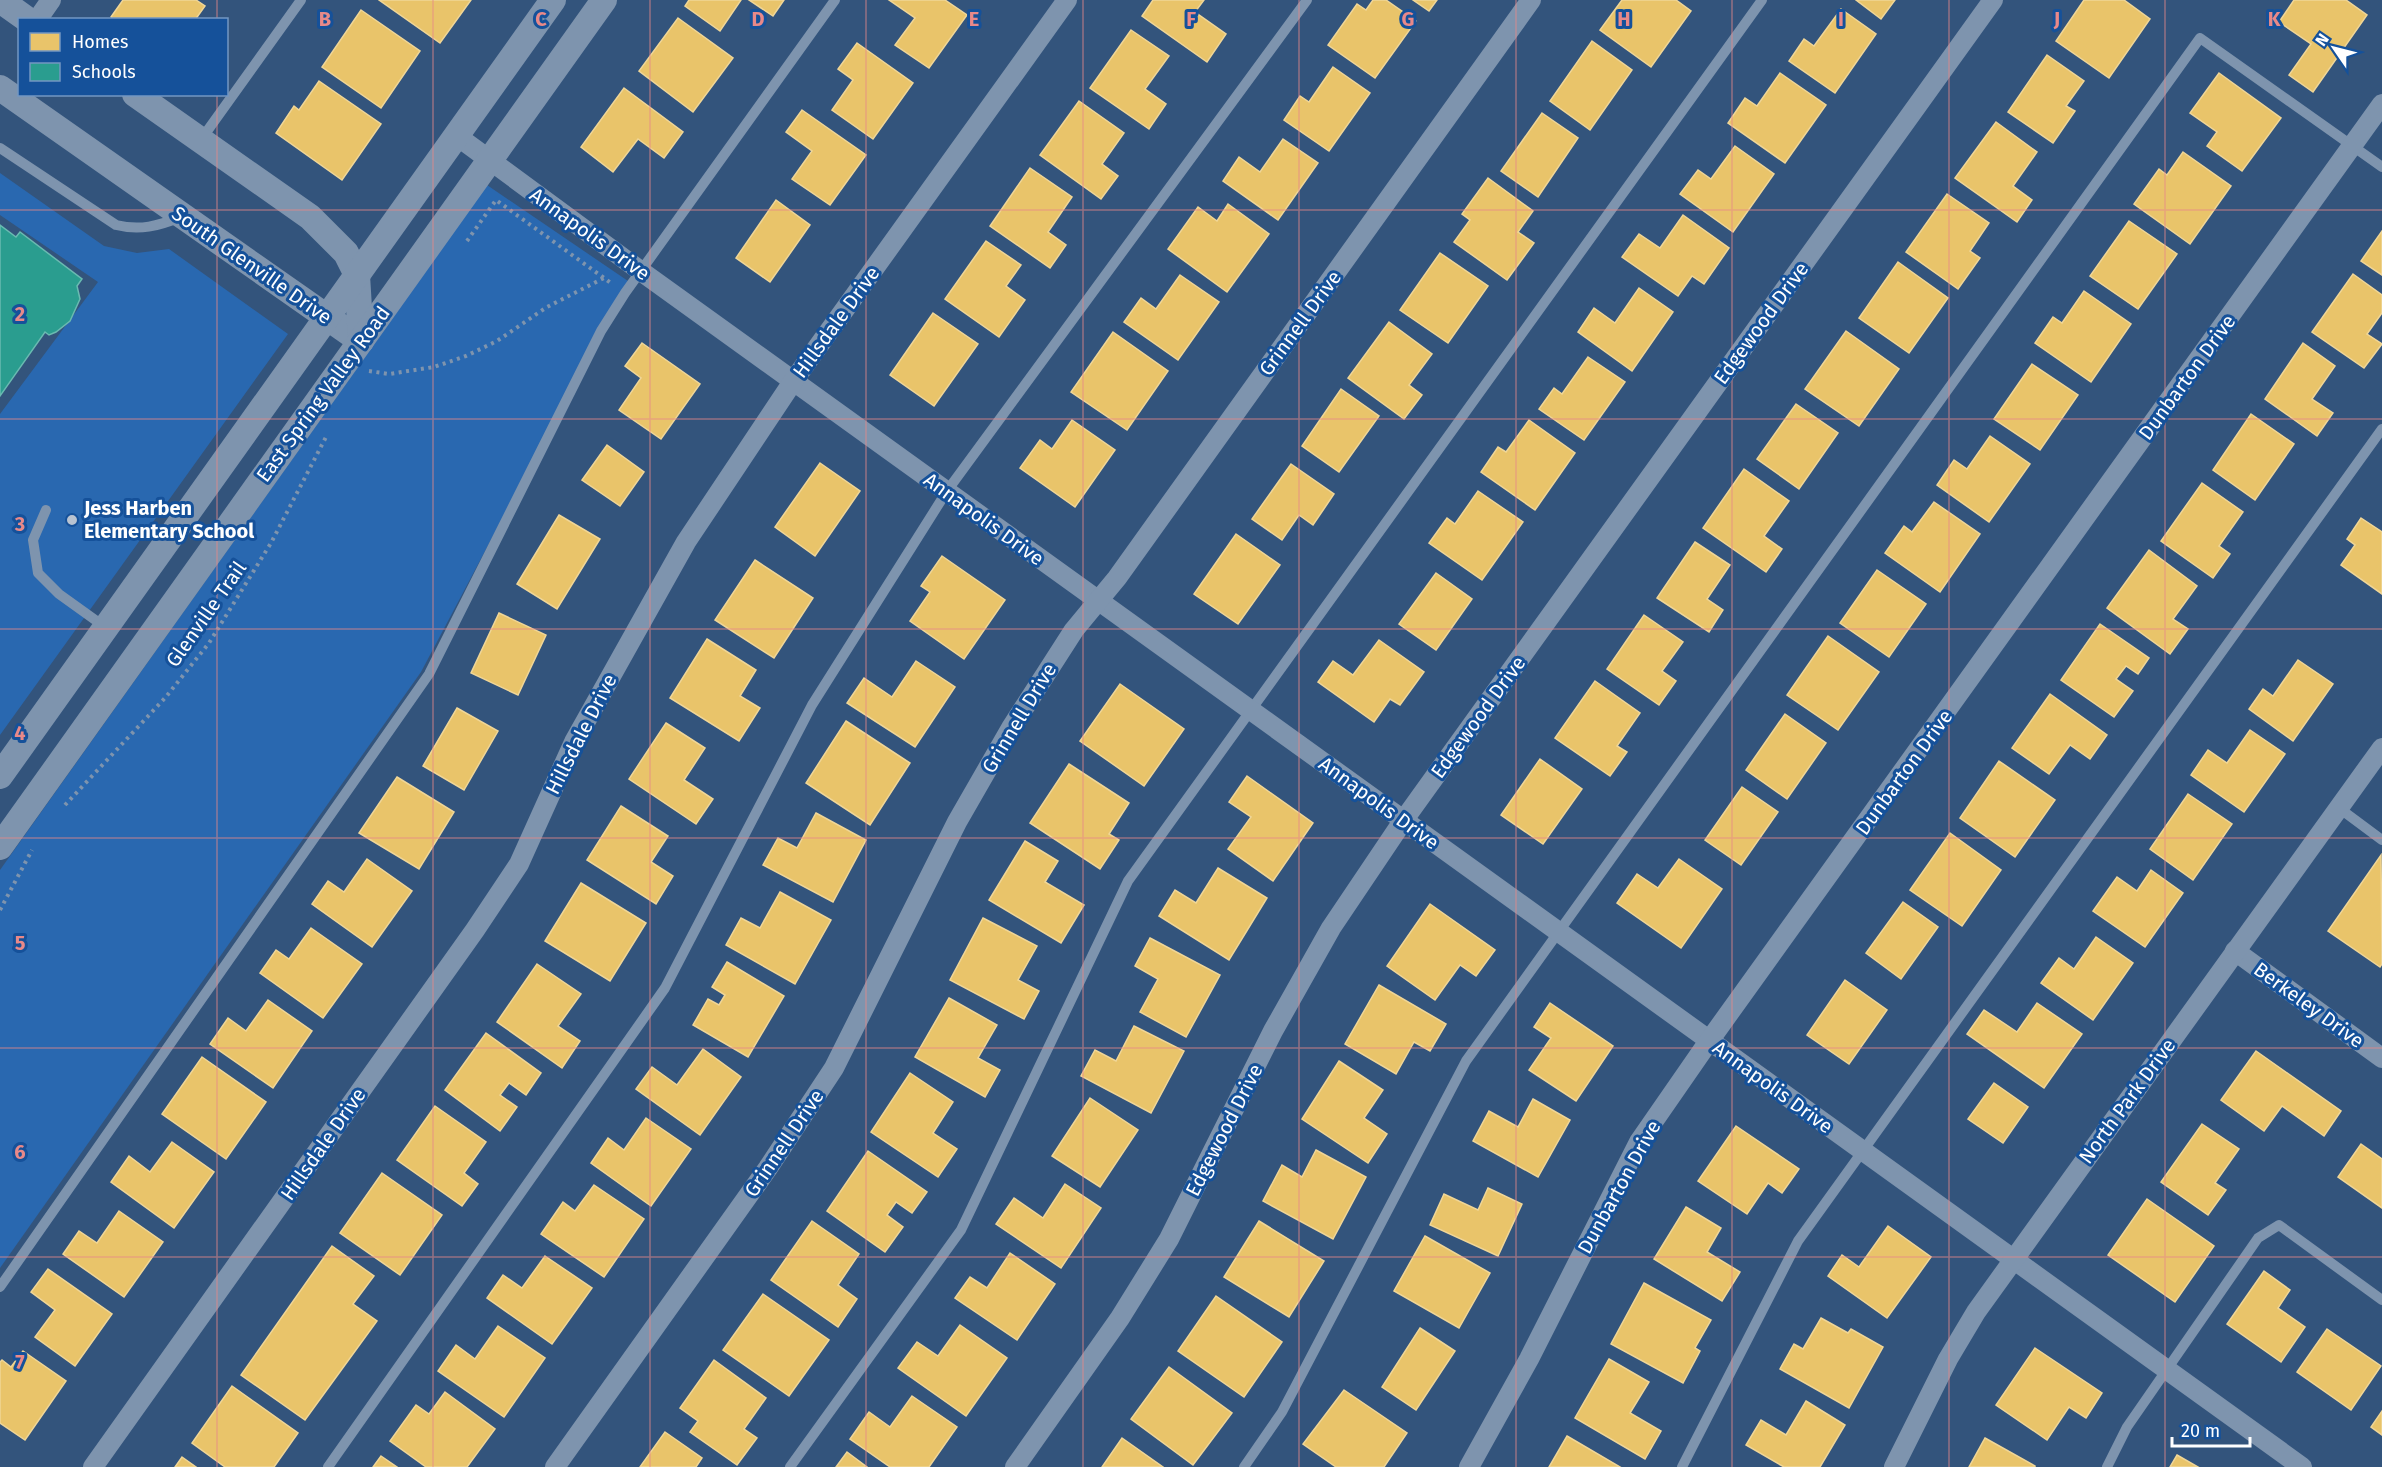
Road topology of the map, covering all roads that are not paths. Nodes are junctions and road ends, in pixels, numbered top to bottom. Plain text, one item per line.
1 (0, 0) edge
2 (51, 0) edge
3 (301, 0) edge
4 (553, 0) edge
5 (604, 0) edge
6 (835, 0) edge
7 (1067, 0) edge
8 (1306, 0) edge
9 (1531, 0) edge
10 (1762, 0) edge
11 (1993, 0) edge
12 (25, 18) edge
13 (39, 18) edge
14 (0, 88) edge
15 (138, 96) edge
16 (2382, 104) edge
17 (457, 136) junction
18 (200, 141) junction
19 (2352, 145) junction
20 (0, 148) edge
21 (490, 161) junction
22 (2382, 167) edge
23 (182, 216) junction
24 (642, 272) junction
25 (357, 275) junction
26 (326, 317) junction
27 (361, 341) junction
28 (794, 380) junction
29 (2382, 429) edge
30 (947, 491) junction
31 (46, 510) dead end
32 (1097, 601) junction
33 (105, 627) junction
34 (1252, 711) junction
35 (2382, 748) edge
36 (0, 776) edge
37 (2339, 808) junction
38 (1403, 821) junction
39 (2382, 840) edge
40 (0, 847) edge
41 (1557, 931) junction
42 (2235, 951) junction
43 (1709, 1041) junction
44 (2382, 1059) edge
45 (1862, 1152) junction
46 (2012, 1260) junction
47 (0, 1287) edge
48 (2382, 1300) edge
49 (2167, 1370) junction
50 (93, 1467) edge
51 (328, 1467) edge
52 (555, 1467) edge
53 (790, 1467) edge
54 (1015, 1467) edge
55 (1244, 1467) edge
56 (1469, 1467) edge
57 (1682, 1467) edge
58 (1894, 1467) edge
59 (2107, 1467) edge
60 (2302, 1467) edge

1 - 12 street
2 - 13 street
3 - 18 lane
4 - 17 street, East Spring Valley Road
5 - 21 street, East Spring Valley Road
6 - 24 lane
7 - 28 street, Hillsdale Drive
8 - 30 lane
9 - 32 street, Grinnell Drive
10 - 34 lane
11 - 38 street, Edgewood Drive
14 - 23 street, South Glenville Drive
15 - 18 street, South Glenville Drive
16 - 19 street, Dunbarton Drive
17 - 21 street, Annapolis Drive
17 - 25 street, East Spring Valley Road
18 - 25 street, South Glenville Drive
19 - 22 lane
19 - 41 lane
19 - 43 street, Dunbarton Drive
20 - 23 lane
21 - 24 street, Annapolis Drive
21 - 27 street, East Spring Valley Road
23 - 26 street, South Glenville Drive
24 - 28 street, Annapolis Drive
24 - 47 lane
25 - 26 street, East Spring Valley Road
25 - 27 street, South Glenville Drive
26 - 27 street, South Glenville Drive
26 - 33 street, East Spring Valley Road
27 - 40 street, East Spring Valley Road
28 - 30 street, Annapolis Drive
28 - 50 street, Hillsdale Drive
29 - 45 lane
30 - 32 street, Annapolis Drive
30 - 51 lane
31 - 33 lane
32 - 34 street, Annapolis Drive
32 - 52 street, Grinnell Drive
33 - 36 street, East Spring Valley Road
34 - 38 street, Annapolis Drive
34 - 53 lane
35 - 37 street, North Park Drive
37 - 39 lane
37 - 42 street, North Park Drive
38 - 41 street, Annapolis Drive
38 - 54 street, Edgewood Drive
41 - 43 street, Annapolis Drive
41 - 55 lane
42 - 44 street, Berkeley Drive
42 - 46 street, North Park Drive
43 - 45 street, Annapolis Drive
43 - 56 street, Dunbarton Drive
45 - 46 street, Annapolis Drive
45 - 57 lane
46 - 49 street, Annapolis Drive
46 - 58 street, North Park Drive
48 - 49 lane
49 - 59 lane
49 - 60 street, Annapolis Drive

